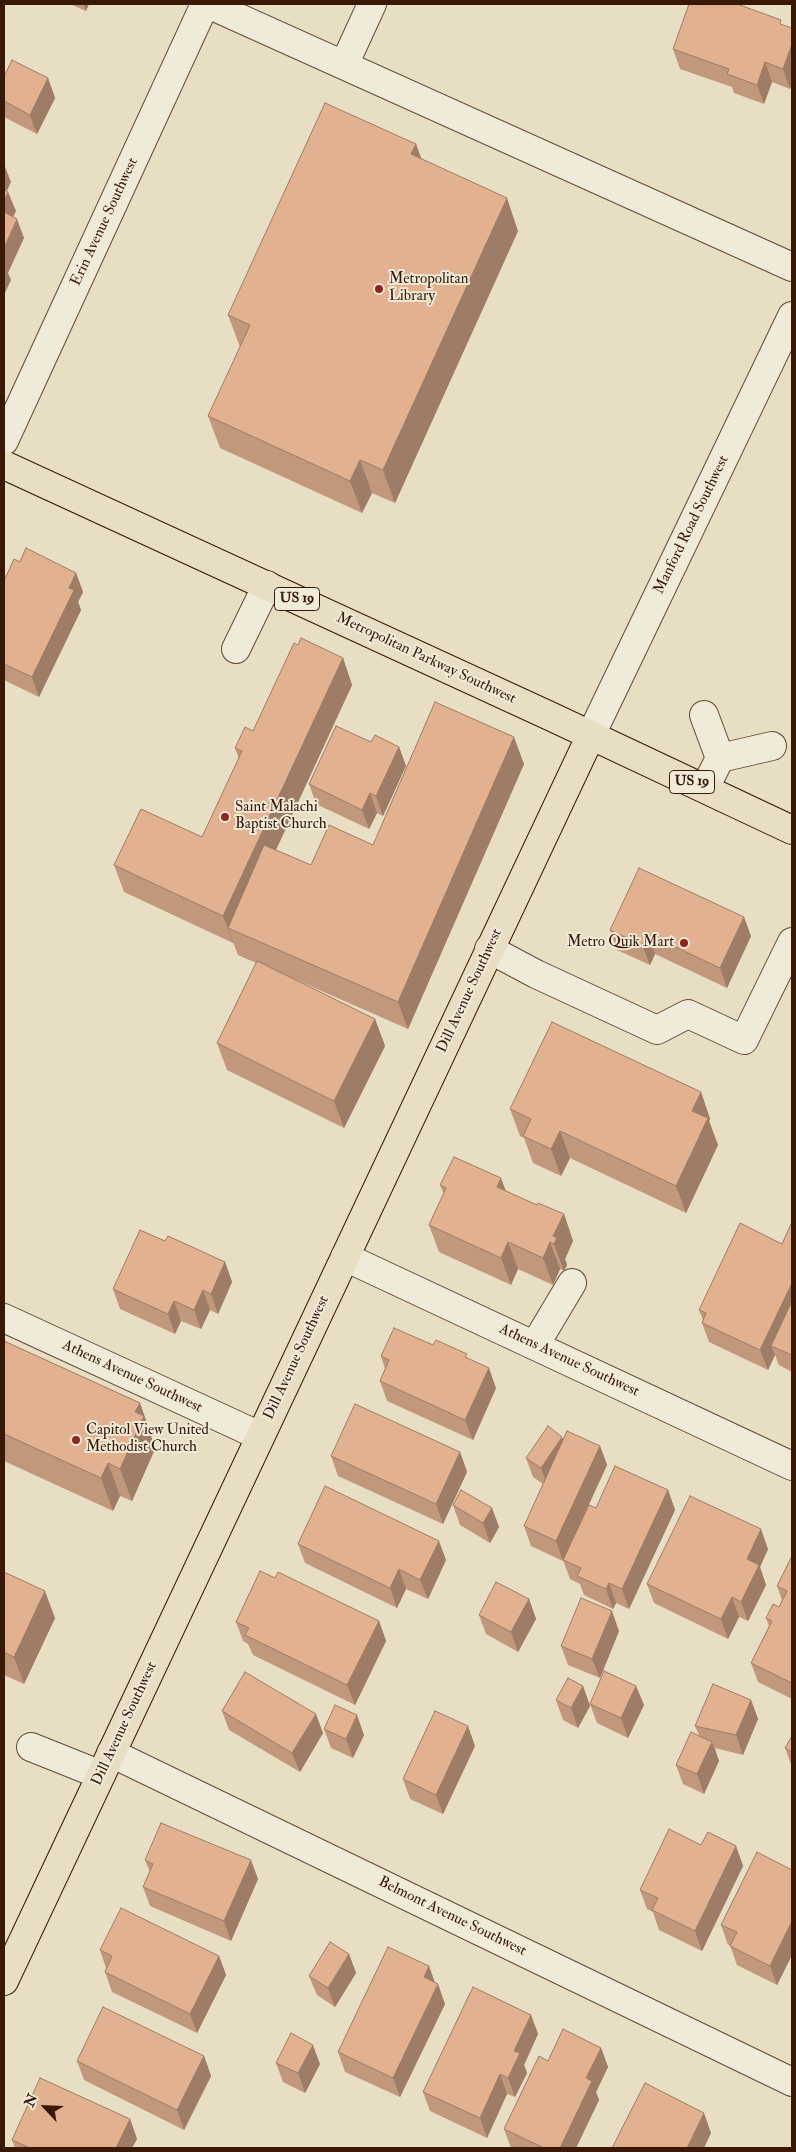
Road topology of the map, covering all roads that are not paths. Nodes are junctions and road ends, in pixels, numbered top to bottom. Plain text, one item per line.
1 (207, 4) edge
2 (372, 4) edge
3 (344, 65) junction
4 (792, 267) edge
5 (792, 316) edge
6 (4, 441) edge
7 (4, 464) edge
8 (267, 585) junction
9 (236, 649) dead end
10 (704, 715) dead end
11 (591, 735) junction
12 (772, 746) dead end
13 (720, 758) junction
14 (706, 788) junction
15 (792, 830) edge
16 (792, 942) edge
17 (489, 949) junction
18 (345, 1257) junction
19 (572, 1283) dead end
20 (4, 1318) edge
21 (535, 1345) junction
22 (260, 1436) junction
23 (792, 1466) edge
24 (31, 1747) dead end
25 (106, 1764) junction
26 (4, 1981) edge
27 (792, 2082) edge

1 - 3 street
1 - 6 street, Erin Avenue Southwest
2 - 3 street
3 - 4 street
5 - 11 street, Manford Road Southwest
7 - 8 main road, Metropolitan Parkway Southwest / US 19
8 - 9 street
8 - 11 main road, Metropolitan Parkway Southwest / US 19
10 - 13 street
11 - 14 main road, Metropolitan Parkway Southwest / US 19
11 - 17 main road, Dill Avenue Southwest
12 - 13 street
13 - 14 street
14 - 15 main road, Metropolitan Parkway Southwest / US 19
16 - 17 street
17 - 18 main road, Dill Avenue Southwest
18 - 21 street, Athens Avenue Southwest
18 - 22 main road, Dill Avenue Southwest
19 - 21 street
20 - 22 street, Athens Avenue Southwest
21 - 23 street, Athens Avenue Southwest
22 - 25 main road, Dill Avenue Southwest
24 - 25 street, Belmont Avenue Southwest
25 - 26 main road, Dill Avenue Southwest
25 - 27 street, Belmont Avenue Southwest

